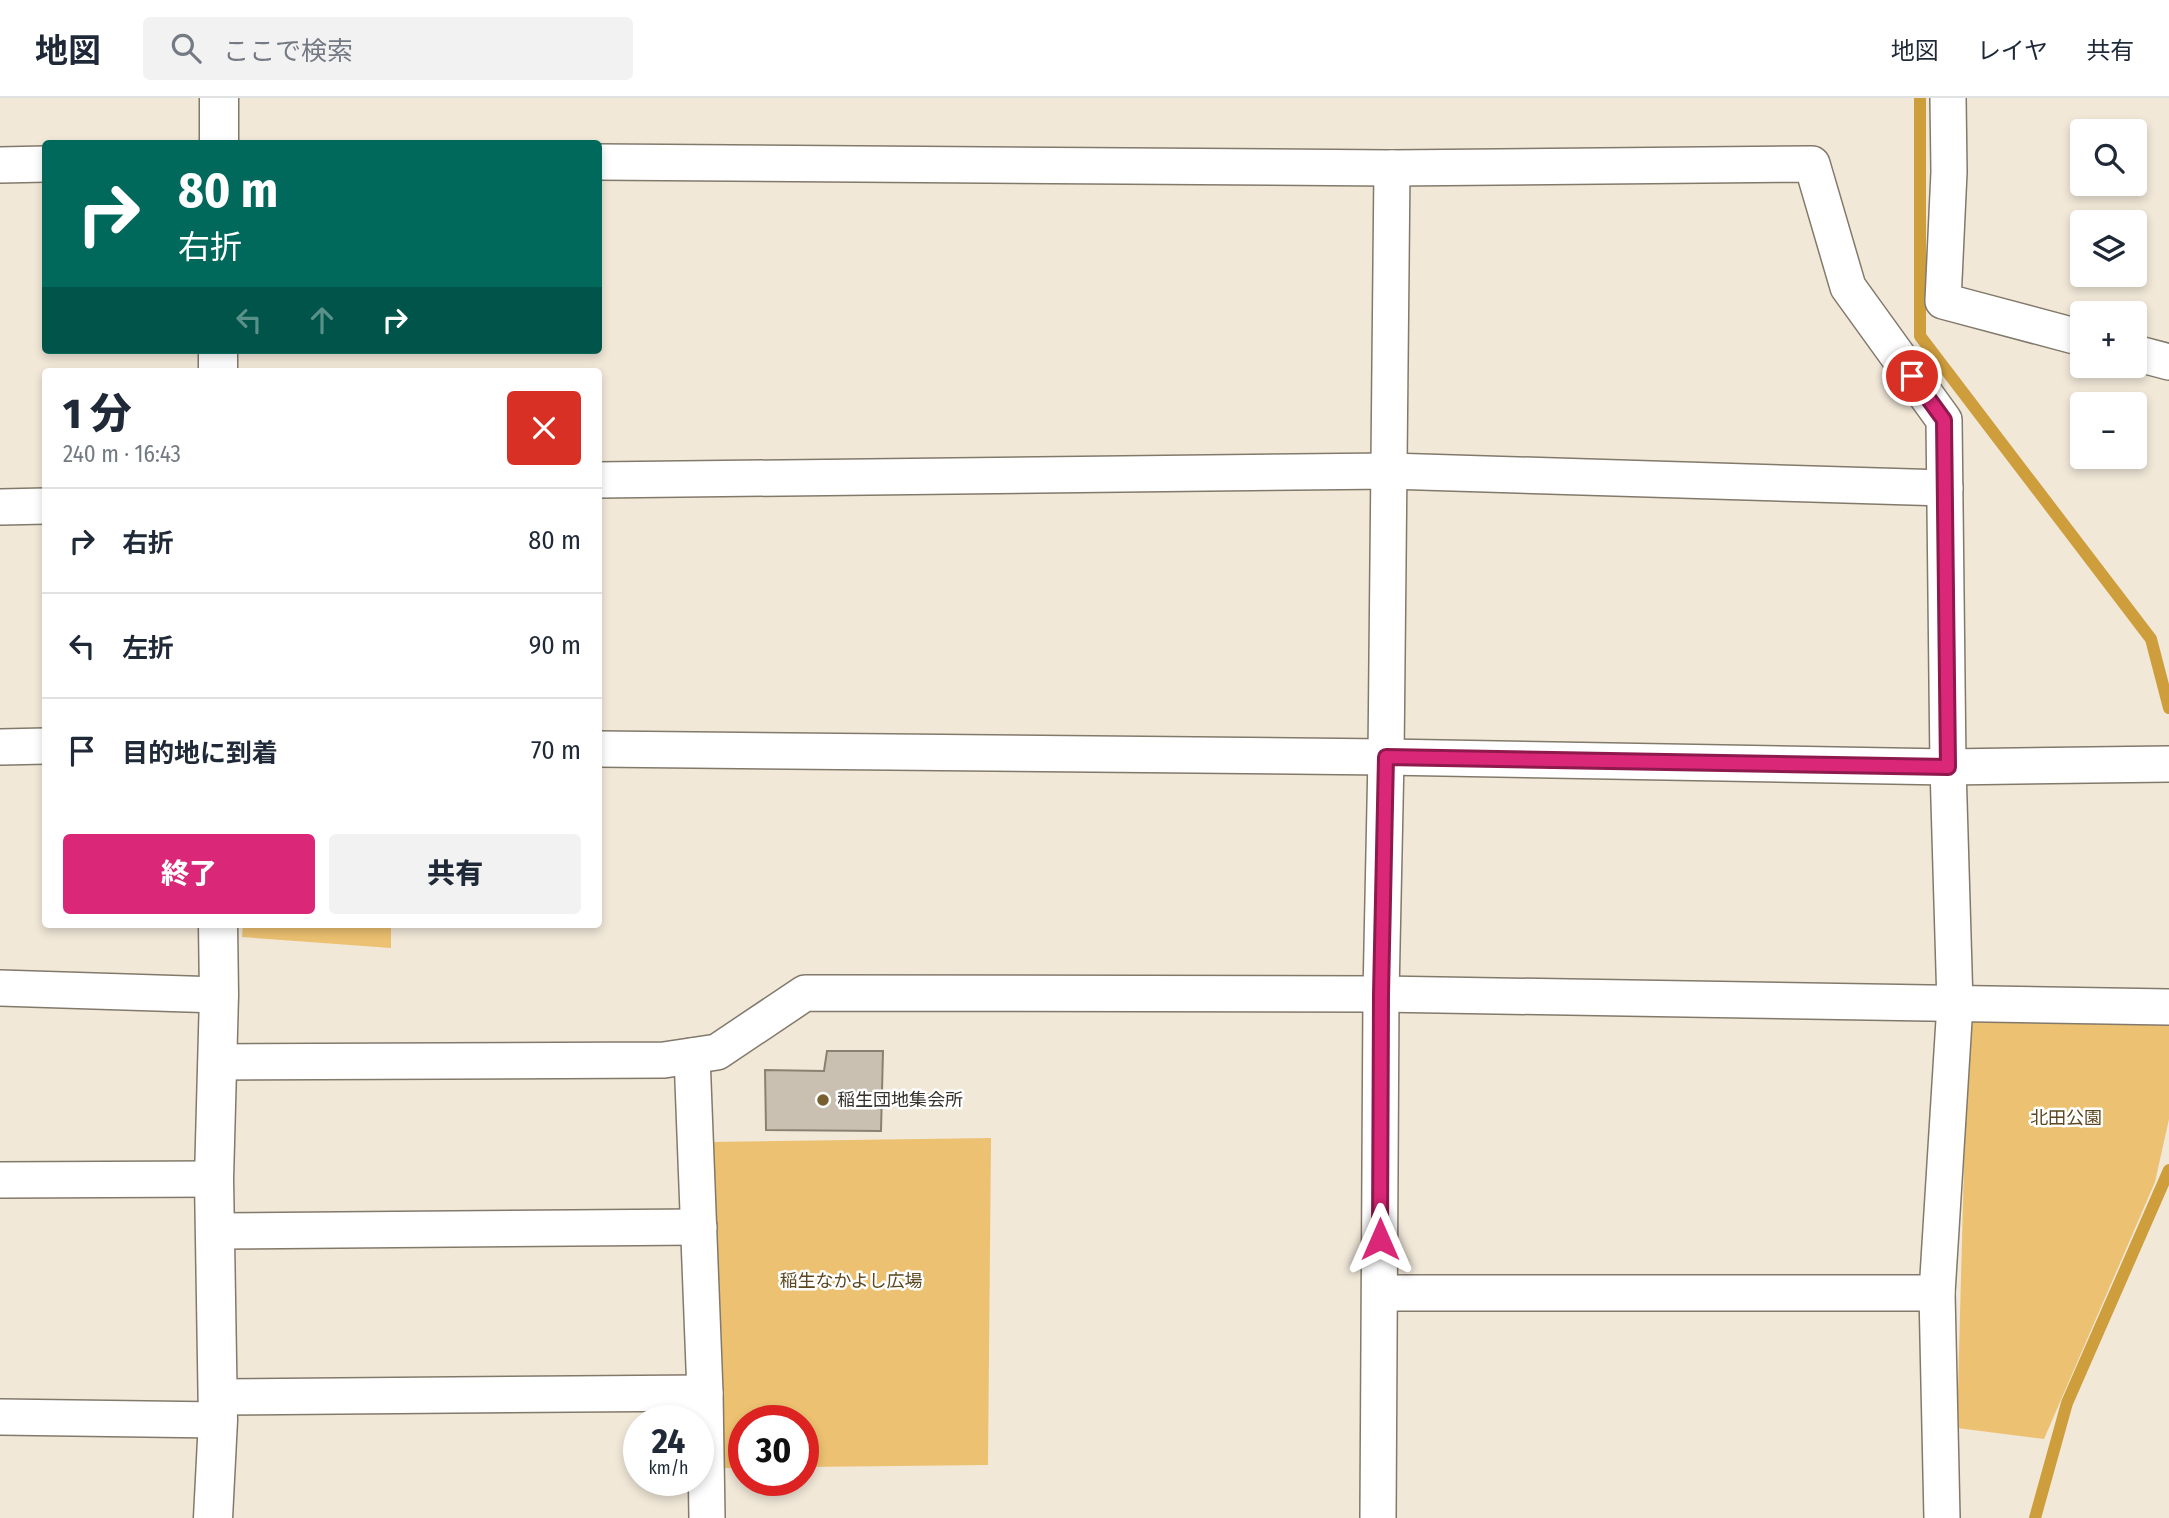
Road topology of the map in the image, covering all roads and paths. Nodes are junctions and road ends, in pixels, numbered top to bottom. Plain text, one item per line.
1 (219, 98) edge
2 (1948, 98) edge
3 (219, 140) edge
4 (602, 162) edge
5 (42, 164) edge
6 (0, 165) edge
7 (1392, 168) junction
8 (2070, 335) edge
9 (2147, 356) edge
10 (2169, 362) edge
11 (1389, 471) junction
12 (602, 480) edge
13 (1945, 488) junction
14 (42, 506) edge
15 (0, 507) edge
16 (42, 746) edge
17 (0, 747) edge
18 (602, 749) edge
19 (1386, 757) junction
20 (2169, 764) edge
21 (1948, 767) junction
22 (218, 928) edge
23 (0, 988) edge
24 (1381, 994) junction
25 (219, 995) junction
26 (1955, 1004) junction
27 (2169, 1007) edge
28 (692, 1056) junction
29 (217, 1062) junction
30 (214, 1179) junction
31 (0, 1180) edge
32 (699, 1227) junction
33 (215, 1231) junction
34 (1380, 1293) junction
35 (1937, 1293) junction
36 (705, 1393) junction
37 (218, 1409) junction
38 (0, 1417) edge
39 (213, 1518) edge
40 (706, 1518) edge
41 (1378, 1518) edge
42 (1942, 1518) edge

1 - 3 street
2 - 8 street
4 - 7 street
5 - 6 street
7 - 11 street
7 - 13 street
9 - 10 street
11 - 12 street
11 - 13 street
11 - 19 street
13 - 21 street
14 - 15 street
16 - 17 street
18 - 19 street
19 - 21 street
19 - 24 street
20 - 21 street
21 - 26 street
22 - 25 street
23 - 25 street
24 - 26 street
24 - 28 street
24 - 34 street
25 - 29 street
26 - 27 street
26 - 35 street
28 - 29 street
28 - 32 street
29 - 30 street
30 - 31 street
30 - 33 street
32 - 33 street
32 - 36 street
33 - 37 street
34 - 35 street
34 - 41 street
35 - 42 street
36 - 37 street
36 - 40 street
37 - 38 street
37 - 39 street

